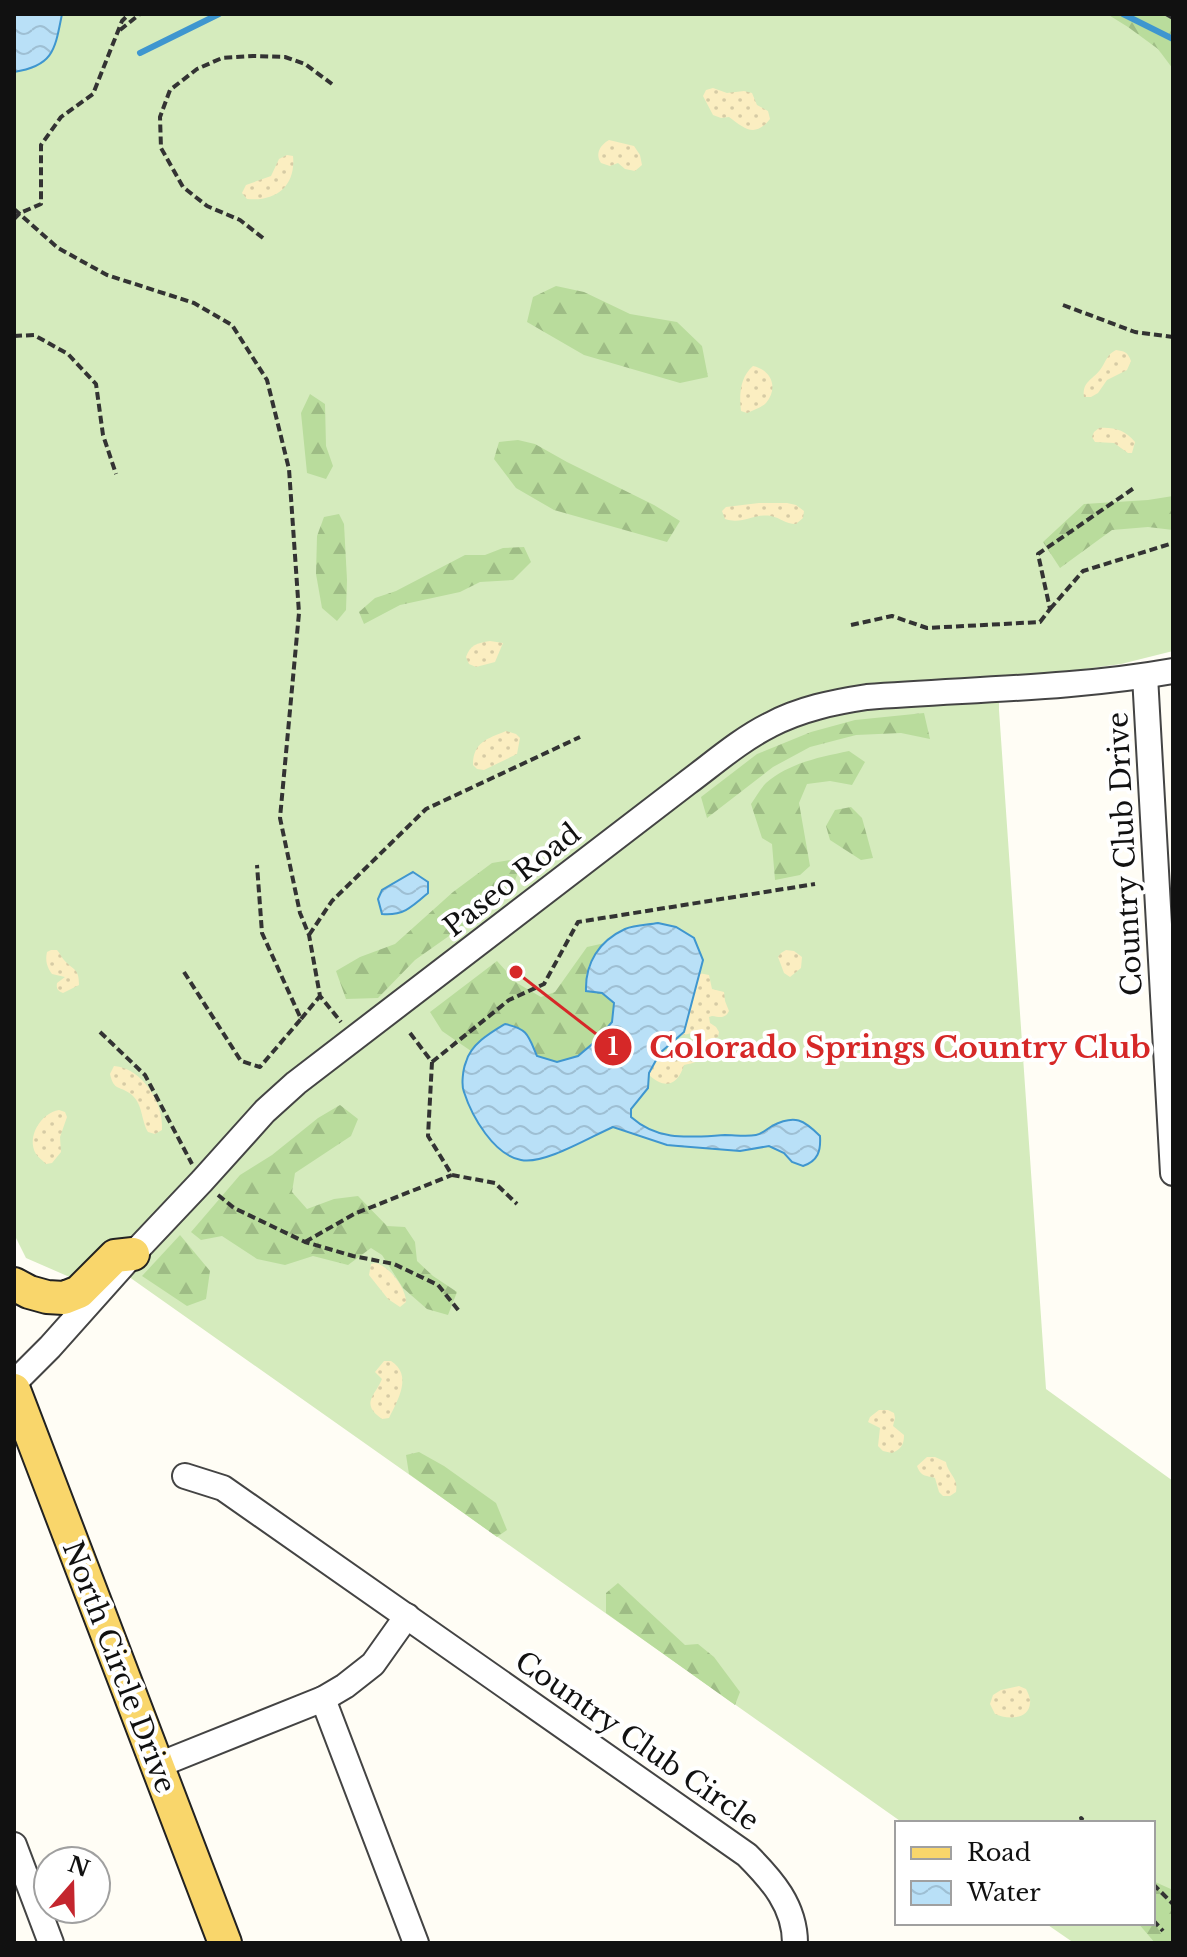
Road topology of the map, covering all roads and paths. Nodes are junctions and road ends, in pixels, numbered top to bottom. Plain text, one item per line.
1 (129, 14) edge
2 (140, 14) edge
3 (1166, 14) edge
4 (1173, 18) edge
5 (118, 31) junction
6 (332, 84) dead end
7 (14, 209) edge
8 (20, 213) junction
9 (14, 219) edge
10 (263, 238) dead end
11 (1063, 305) dead end
12 (14, 336) edge
13 (1173, 337) edge
14 (116, 474) dead end
15 (1134, 488) dead end
16 (1173, 543) edge
17 (1050, 609) junction
18 (851, 625) dead end
19 (1173, 671) edge
20 (1145, 676) junction
21 (580, 737) dead end
22 (257, 865) dead end
23 (815, 884) dead end
24 (1166, 932) edge
25 (309, 935) junction
26 (184, 972) dead end
27 (320, 996) junction
28 (301, 1019) junction
29 (100, 1032) dead end
30 (410, 1033) dead end
31 (353, 1038) junction
32 (432, 1062) junction
33 (1173, 1173) edge
34 (452, 1175) junction
35 (202, 1181) junction
36 (517, 1204) dead end
37 (305, 1242) junction
38 (133, 1254) junction
39 (14, 1284) edge
40 (459, 1311) dead end
41 (14, 1383) edge
42 (14, 1390) edge
43 (185, 1476) dead end
44 (407, 1616) junction
45 (323, 1699) junction
46 (156, 1766) junction
47 (14, 1845) edge
48 (1155, 1886) edge
49 (1173, 1904) edge
50 (1155, 1922) edge
51 (1163, 1931) dead end
52 (51, 1943) edge
53 (225, 1943) edge
54 (416, 1943) edge
55 (795, 1943) edge

1 - 5 path
2 - 5 path
3 - 4 path
5 - 8 path
6 - 10 path
7 - 8 path
8 - 9 path
8 - 25 path
11 - 13 path
12 - 14 path
15 - 17 path
16 - 17 path
17 - 18 path
19 - 20 street, Paseo Road
20 - 24 street, Country Club Drive
20 - 31 street, Paseo Road
21 - 25 path
22 - 28 path
23 - 32 path
24 - 33 street, Country Club Drive
25 - 27 path
26 - 28 path
27 - 28 path
27 - 31 path
29 - 35 path
30 - 32 path
31 - 35 street, Paseo Road
32 - 34 path
34 - 36 path
34 - 37 path
35 - 37 path
35 - 38 street, Paseo Road
37 - 40 path
38 - 39 main road
38 - 41 street, Paseo Road
42 - 46 main road, North Circle Drive
43 - 44 street, Country Club Circle
44 - 45 street
44 - 55 street, Country Club Circle
45 - 46 street
45 - 54 street
46 - 53 main road, North Circle Drive
47 - 52 street
48 - 49 path
50 - 51 path

